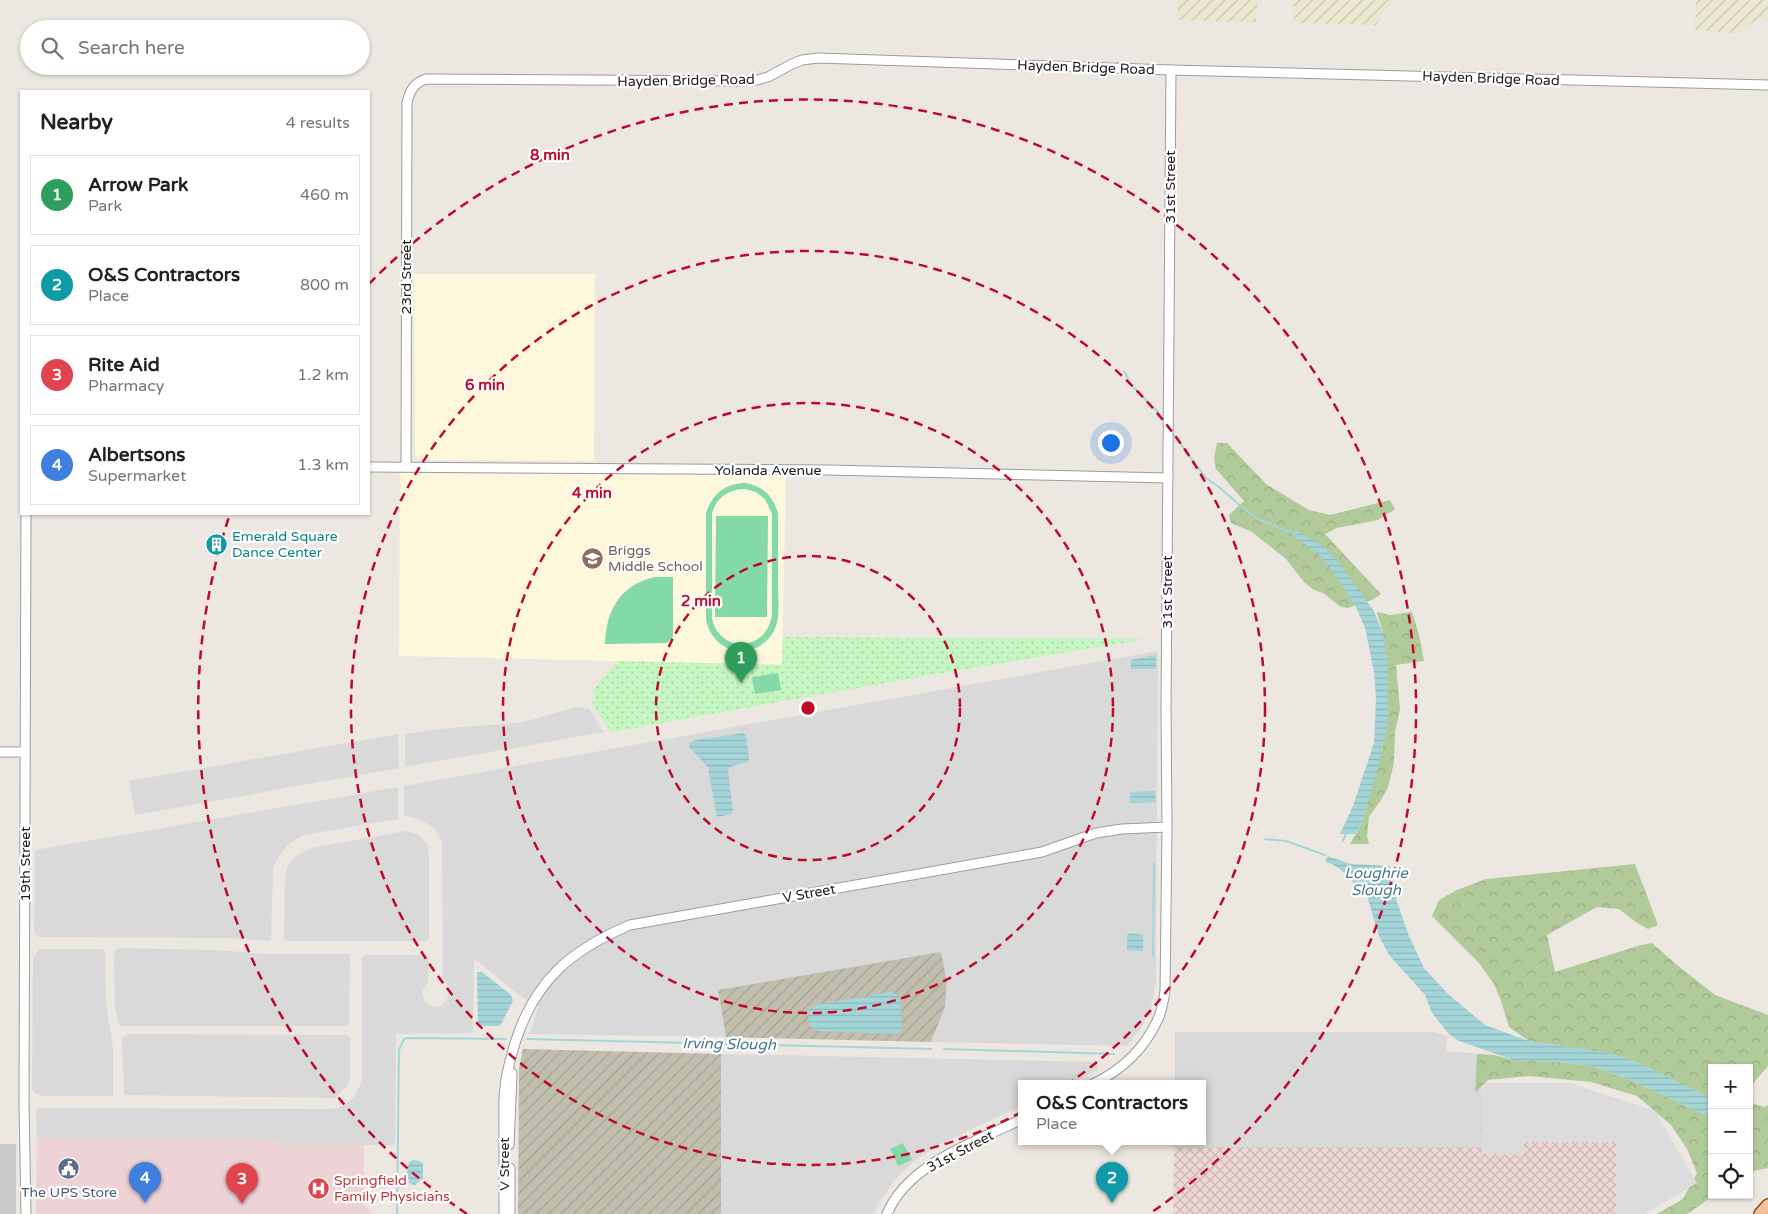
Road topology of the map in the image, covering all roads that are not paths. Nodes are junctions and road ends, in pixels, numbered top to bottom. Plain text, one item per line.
1 (1171, 70) junction
2 (1768, 85) edge
3 (412, 88) joint
4 (370, 467) edge
5 (406, 467) junction
6 (1168, 478) junction
7 (26, 515) edge
8 (0, 752) edge
9 (25, 752) junction
10 (1167, 827) junction
11 (511, 1055) junction
12 (1102, 1080) edge
13 (1018, 1122) edge
14 (1768, 1205) edge
15 (26, 1214) edge
16 (504, 1214) edge
17 (510, 1214) edge
18 (887, 1214) edge
19 (1760, 1214) edge

1 - 2 street, Hayden Bridge Road
1 - 3 street, Hayden Bridge Road
1 - 6 street, 31st Street
3 - 5 street, 23rd Street
4 - 5 street, Yolanda Avenue
5 - 6 street, Yolanda Avenue
6 - 10 street, 31st Street
7 - 9 street, 19th Street
8 - 9 street
9 - 15 street, 19th Street
10 - 11 street, V Street
10 - 12 street, 31st Street
11 - 16 street, V Street
11 - 17 street, V Street
13 - 18 street, 31st Street
14 - 19 main road

